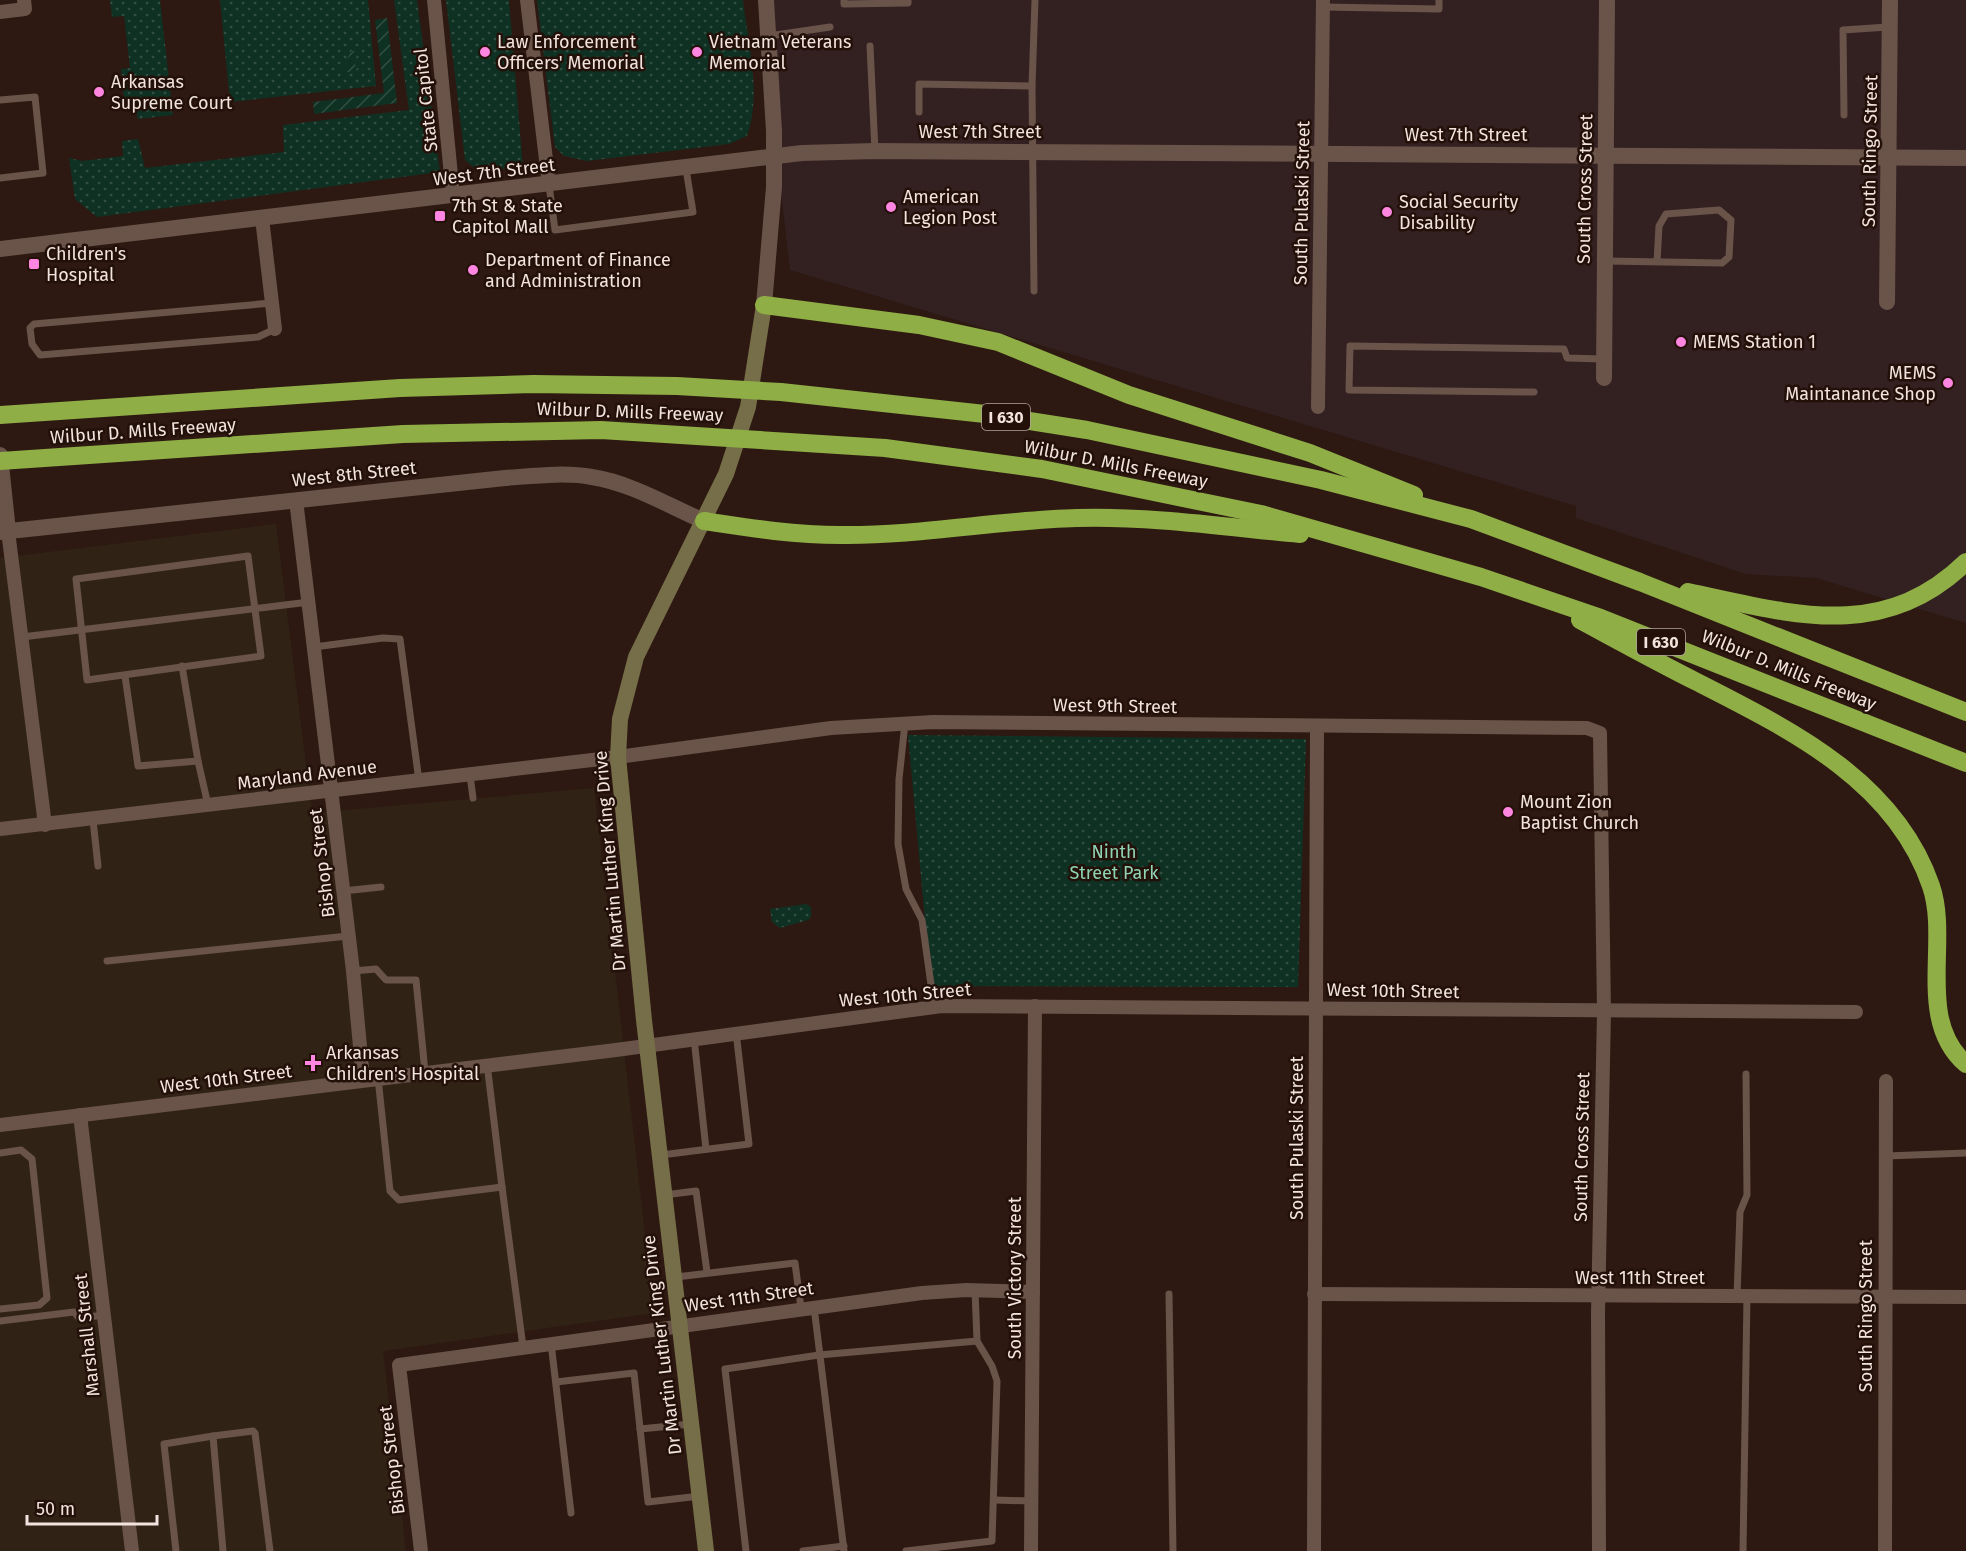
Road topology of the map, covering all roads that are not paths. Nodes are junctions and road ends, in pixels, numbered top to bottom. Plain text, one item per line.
1 (24, 0) edge
2 (434, 0) edge
3 (527, 0) edge
4 (766, 0) edge
5 (908, 0) edge
6 (1035, 0) edge
7 (1439, 0) edge
8 (1607, 0) edge
9 (1890, 0) edge
10 (843, 2) edge
11 (1323, 3) edge
12 (0, 12) edge
13 (830, 27) dead end
14 (1891, 27) junction
15 (769, 36) junction
16 (870, 46) dead end
17 (1032, 86) junction
18 (0, 100) edge
19 (919, 112) dead end
20 (1844, 115) dead end
21 (876, 151) junction
22 (1033, 152) junction
23 (1322, 154) junction
24 (774, 156) junction
25 (1605, 156) junction
26 (1889, 157) junction
27 (1966, 159) edge
28 (686, 169) junction
29 (0, 178) edge
30 (549, 185) junction
31 (453, 196) junction
32 (262, 218) junction
33 (0, 249) edge
34 (1604, 261) junction
35 (1658, 262) junction
36 (1034, 291) dead end
37 (1887, 302) dead end
38 (272, 303) junction
39 (764, 304) junction
40 (274, 329) joint
41 (1604, 359) junction
42 (1604, 378) dead end
43 (1534, 392) dead end
44 (1317, 407) dead end
45 (0, 415) edge
46 (0, 455) edge
47 (0, 461) edge
48 (296, 500) junction
49 (1471, 519) junction
50 (704, 521) junction
51 (4, 532) edge
52 (1349, 538) junction
53 (1966, 562) edge
54 (1640, 582) junction
55 (1528, 593) junction
56 (309, 603) junction
57 (256, 609) junction
58 (81, 630) junction
59 (22, 637) junction
60 (314, 647) junction
61 (182, 666) junction
62 (125, 676) junction
63 (1966, 712) edge
64 (905, 723) junction
65 (1317, 726) junction
66 (1602, 745) joint
67 (618, 758) junction
68 (198, 761) junction
69 (1966, 763) edge
70 (470, 775) junction
71 (419, 781) junction
72 (331, 791) junction
73 (473, 798) dead end
74 (208, 805) junction
75 (93, 820) junction
76 (45, 825) junction
77 (0, 829) edge
78 (98, 866) dead end
79 (381, 887) dead end
80 (343, 891) junction
81 (348, 936) junction
82 (107, 961) dead end
83 (353, 971) junction
84 (934, 1006) junction
85 (1035, 1006) junction
86 (1315, 1008) junction
87 (1604, 1012) junction
88 (1857, 1012) dead end
89 (736, 1032) junction
90 (694, 1038) junction
91 (647, 1044) junction
92 (487, 1064) junction
93 (1966, 1064) edge
94 (425, 1072) junction
95 (1746, 1074) dead end
96 (378, 1078) junction
97 (363, 1080) junction
98 (1886, 1081) dead end
99 (80, 1115) junction
100 (0, 1125) edge
101 (706, 1149) junction
102 (0, 1153) edge
103 (1966, 1153) edge
104 (660, 1155) junction
105 (1886, 1156) junction
106 (502, 1187) junction
107 (664, 1195) junction
108 (707, 1272) junction
109 (674, 1277) junction
110 (975, 1290) junction
111 (1033, 1292) junction
112 (1169, 1294) dead end
113 (1314, 1294) junction
114 (1599, 1296) junction
115 (1742, 1296) junction
116 (1886, 1297) junction
117 (1966, 1297) edge
118 (807, 1307) junction
119 (0, 1309) edge
120 (105, 1315) junction
121 (0, 1321) edge
122 (679, 1325) junction
123 (977, 1341) junction
124 (550, 1343) junction
125 (523, 1347) junction
126 (819, 1355) junction
127 (399, 1365) joint
128 (555, 1382) junction
129 (691, 1424) junction
130 (640, 1430) junction
131 (213, 1436) junction
132 (700, 1497) junction
133 (995, 1500) junction
134 (1031, 1501) junction
135 (572, 1513) dead end
136 (844, 1549) edge
137 (132, 1551) edge
138 (176, 1551) edge
139 (223, 1551) edge
140 (270, 1551) edge
141 (421, 1551) edge
142 (706, 1551) edge
143 (746, 1551) edge
144 (803, 1551) edge
145 (906, 1551) edge
146 (1031, 1551) edge
147 (1173, 1551) edge
148 (1314, 1551) edge
149 (1599, 1551) edge
150 (1743, 1551) edge
151 (1886, 1551) edge

1 - 12 street
2 - 31 street, State Capitol
3 - 30 street
4 - 15 street, Dr Martin Luther King Drive
5 - 10 lane
6 - 17 lane
7 - 11 lane
8 - 25 street, South Cross Street
9 - 14 street, South Ringo Street
11 - 23 street, South Pulaski Street
13 - 15 lane
14 - 20 lane
14 - 26 street, South Ringo Street
15 - 24 street, Dr Martin Luther King Drive
16 - 21 lane
17 - 19 lane
17 - 22 lane
18 - 29 lane
21 - 22 street, West 7th Street
21 - 24 street, West 7th Street
22 - 23 street, West 7th Street
22 - 36 lane
23 - 25 street, West 7th Street
23 - 44 street, South Pulaski Street
24 - 28 street, West 7th Street
24 - 39 street, Dr Martin Luther King Drive
25 - 26 street, West 7th Street
25 - 34 street, South Cross Street
26 - 27 street, West 7th Street
26 - 37 street, South Ringo Street
28 - 30 street, West 7th Street
28 - 30 lane
30 - 31 street, West 7th Street
31 - 32 street, West 7th Street
32 - 33 street, West 7th Street
32 - 38 street
34 - 35 lane
34 - 41 street, South Cross Street
35 - 35 lane
38 - 40 street
38 - 40 lane
39 - 49 highway
39 - 50 main road, Dr Martin Luther King Drive
41 - 42 street, South Cross Street
41 - 43 lane
45 - 49 highway, Wilbur D. Mills Freeway / I 630
46 - 51 street
47 - 52 highway, Wilbur D. Mills Freeway / I 630
48 - 50 street, West 8th Street
48 - 51 street, West 8th Street
48 - 56 street, Bishop Street
49 - 54 highway, Wilbur D. Mills Freeway / I 630
50 - 52 highway
50 - 67 main road, Dr Martin Luther King Drive
51 - 59 street
52 - 55 highway, Wilbur D. Mills Freeway / I 630
53 - 54 highway
54 - 63 highway, Wilbur D. Mills Freeway / I 630
55 - 69 highway, Wilbur D. Mills Freeway / I 630
55 - 93 highway
56 - 57 lane
56 - 60 street, Bishop Street
57 - 58 lane
57 - 58 lane
57 - 61 lane
58 - 59 lane
58 - 62 lane
59 - 76 street
60 - 71 lane
60 - 72 street, Bishop Street
61 - 62 lane
61 - 68 lane
62 - 68 lane
64 - 65 street, West 9th Street
64 - 67 street, West 9th Street
64 - 84 lane
65 - 66 street, West 9th Street
65 - 86 street, South Pulaski Street
66 - 87 street, South Cross Street
67 - 70 street, Maryland Avenue
67 - 91 main road, Dr Martin Luther King Drive
68 - 74 lane
70 - 71 street, Maryland Avenue
70 - 73 lane
71 - 72 street, Maryland Avenue
72 - 74 street, Maryland Avenue
72 - 80 street, Bishop Street
74 - 75 street, Maryland Avenue
75 - 76 street, Maryland Avenue
75 - 78 lane
76 - 77 street, Maryland Avenue
79 - 80 lane
80 - 81 street, Bishop Street
81 - 82 lane
81 - 83 street, Bishop Street
83 - 94 lane
83 - 97 street, Bishop Street
84 - 85 street, West 10th Street
84 - 89 street, West 10th Street
85 - 86 street, West 10th Street
85 - 111 street, South Victory Street
86 - 87 street, West 10th Street
86 - 113 street, South Pulaski Street
87 - 88 street, West 10th Street
87 - 114 street, South Cross Street
89 - 90 street, West 10th Street
89 - 101 lane
90 - 91 street, West 10th Street
90 - 101 lane
91 - 92 street, West 10th Street
91 - 104 main road, Dr Martin Luther King Drive
92 - 94 street, West 10th Street
92 - 106 lane
94 - 96 street, West 10th Street
95 - 115 lane
96 - 97 street, West 10th Street
96 - 106 lane
97 - 99 street, West 10th Street
98 - 105 street, South Ringo Street
99 - 100 street, West 10th Street
99 - 120 street, Marshall Street
101 - 104 lane
102 - 119 lane
103 - 105 lane
104 - 107 main road, Dr Martin Luther King Drive
105 - 116 street, South Ringo Street
106 - 125 lane
107 - 108 lane
107 - 109 main road, Dr Martin Luther King Drive
108 - 109 lane
108 - 118 lane
109 - 122 main road, Dr Martin Luther King Drive
110 - 111 street, West 11th Street
110 - 118 street, West 11th Street
110 - 123 lane
111 - 134 street, South Victory Street
112 - 147 lane
113 - 114 street, West 11th Street
113 - 148 street, South Pulaski Street
114 - 115 street, West 11th Street
114 - 149 street, South Cross Street
115 - 116 street, West 11th Street
115 - 150 lane
116 - 117 street, West 11th Street
116 - 151 street, South Ringo Street
118 - 122 street, West 11th Street
118 - 126 lane
120 - 121 lane
120 - 137 street, Marshall Street
122 - 124 street, West 11th Street
122 - 129 main road, Dr Martin Luther King Drive
123 - 126 lane
123 - 133 lane
124 - 125 street, West 11th Street
124 - 128 lane
125 - 127 street, West 11th Street
126 - 136 lane
126 - 143 lane
127 - 141 street, Bishop Street
128 - 130 lane
128 - 135 lane
129 - 130 lane
129 - 132 main road, Dr Martin Luther King Drive
130 - 132 lane
131 - 138 lane
131 - 139 lane
131 - 140 lane
132 - 142 main road, Dr Martin Luther King Drive
133 - 134 lane
133 - 145 lane
134 - 146 street, South Victory Street
136 - 144 lane

